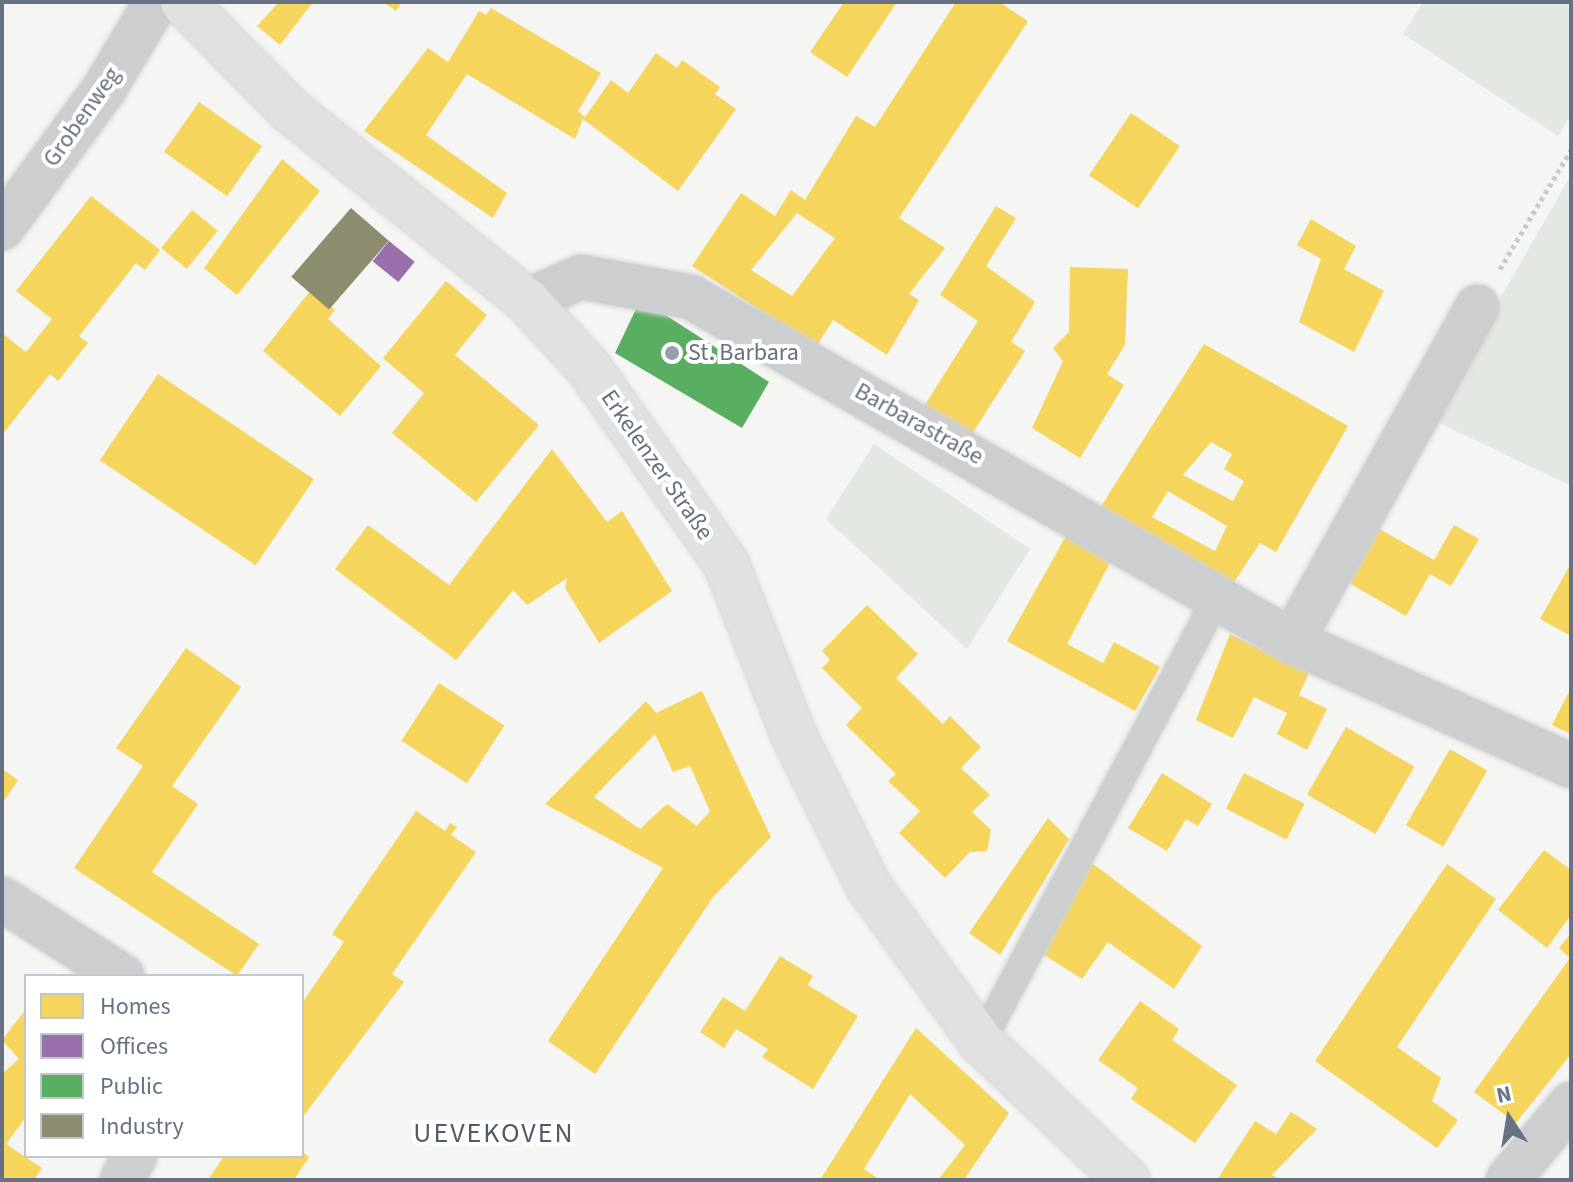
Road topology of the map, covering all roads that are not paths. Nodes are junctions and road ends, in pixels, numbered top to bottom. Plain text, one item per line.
1 (156, 2) edge
2 (183, 2) edge
3 (2, 228) edge
4 (527, 301) junction
5 (1477, 307) road end
6 (1216, 600) junction
7 (1292, 641) junction
8 (1571, 766) edge
9 (2, 899) edge
10 (119, 974) edge
11 (981, 1042) junction
12 (1571, 1104) edge
13 (134, 1158) edge
14 (122, 1180) edge
15 (1127, 1180) edge
16 (1508, 1180) edge

1 - 3 street, Grobenweg
2 - 4 main road, Erkelenzer Straße
4 - 6 street, Barbarastraße
4 - 11 main road, Erkelenzer Straße
5 - 7 street
6 - 7 street, Barbarastraße
6 - 11 lane
7 - 8 street, Barbarastraße
9 - 10 street
11 - 15 main road, Erkelenzer Straße
12 - 16 street
13 - 14 street

